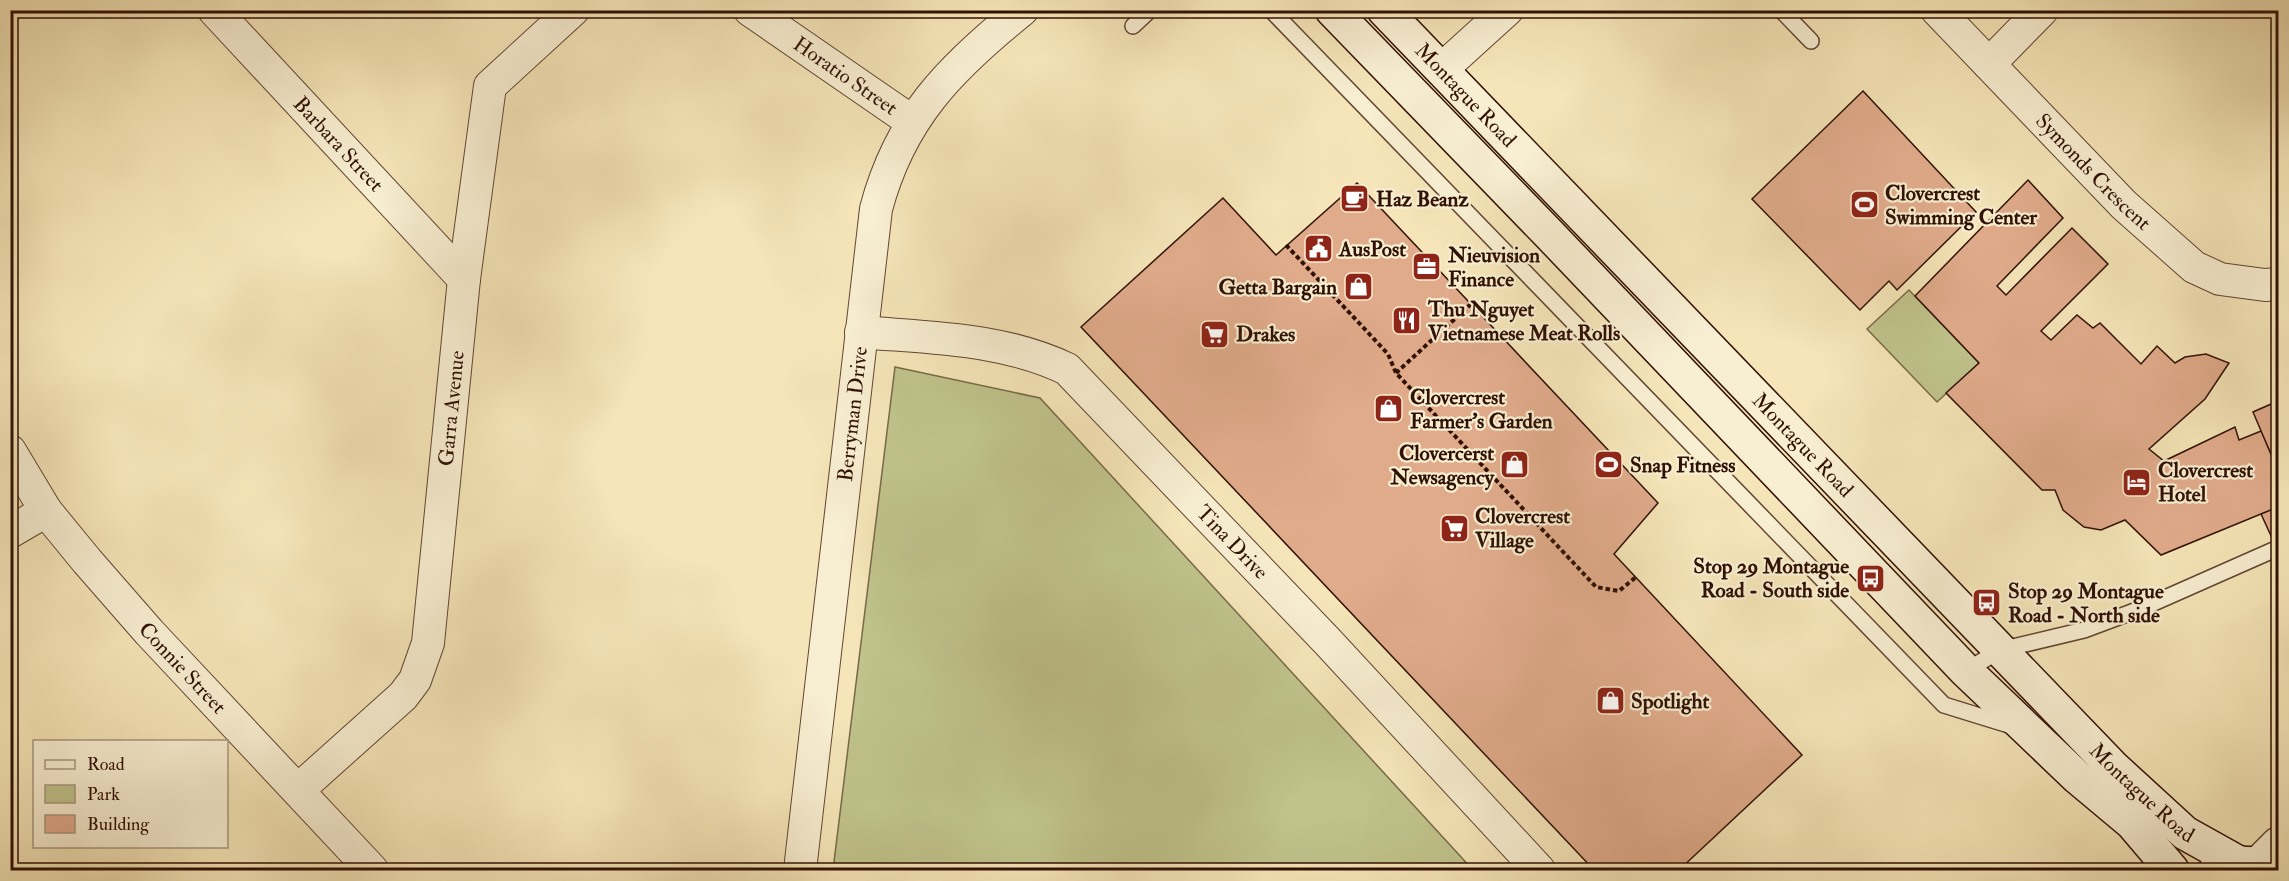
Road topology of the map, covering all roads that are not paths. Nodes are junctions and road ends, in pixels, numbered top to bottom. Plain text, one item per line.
1 (214, 10) edge
2 (573, 10) edge
3 (750, 10) edge
4 (1022, 10) edge
5 (1150, 10) edge
6 (1271, 10) edge
7 (1332, 10) edge
8 (1384, 10) edge
9 (1507, 10) edge
10 (1781, 10) edge
11 (1936, 10) edge
12 (2042, 10) edge
13 (1133, 26) dead end
14 (1811, 41) dead end
15 (1989, 64) junction
16 (1442, 69) junction
17 (1414, 96) junction
18 (911, 122) junction
19 (464, 279) junction
20 (2278, 284) edge
21 (861, 332) junction
22 (10, 450) edge
23 (46, 510) junction
24 (10, 532) edge
25 (2278, 548) edge
26 (2000, 650) junction
27 (1966, 671) junction
28 (2026, 730) junction
29 (298, 790) junction
30 (2252, 862) edge
31 (372, 870) edge
32 (800, 870) edge
33 (1539, 870) edge
34 (2172, 870) edge

1 - 19 street, Barbara Street
2 - 19 street, Garra Avenue
3 - 18 street, Horatio Street
4 - 18 street, Berryman Drive
5 - 13 lane
6 - 28 lane
7 - 17 main road, Montague Road
8 - 16 main road, Montague Road
9 - 16 street
10 - 14 lane
11 - 15 street, Symonds Crescent
12 - 15 street
15 - 20 street, Symonds Crescent
16 - 17 main road
16 - 26 main road, Montague Road
17 - 27 main road, Montague Road
18 - 21 street, Berryman Drive
19 - 29 street, Garra Avenue
21 - 32 street, Berryman Drive
21 - 33 street, Tina Drive
22 - 23 street, Connie Street
23 - 24 street
23 - 29 street, Connie Street
25 - 26 lane
26 - 27 lane
26 - 30 main road, Montague Road
27 - 28 main road, Montague Road
28 - 34 main road, Montague Road
29 - 31 street, Connie Street

